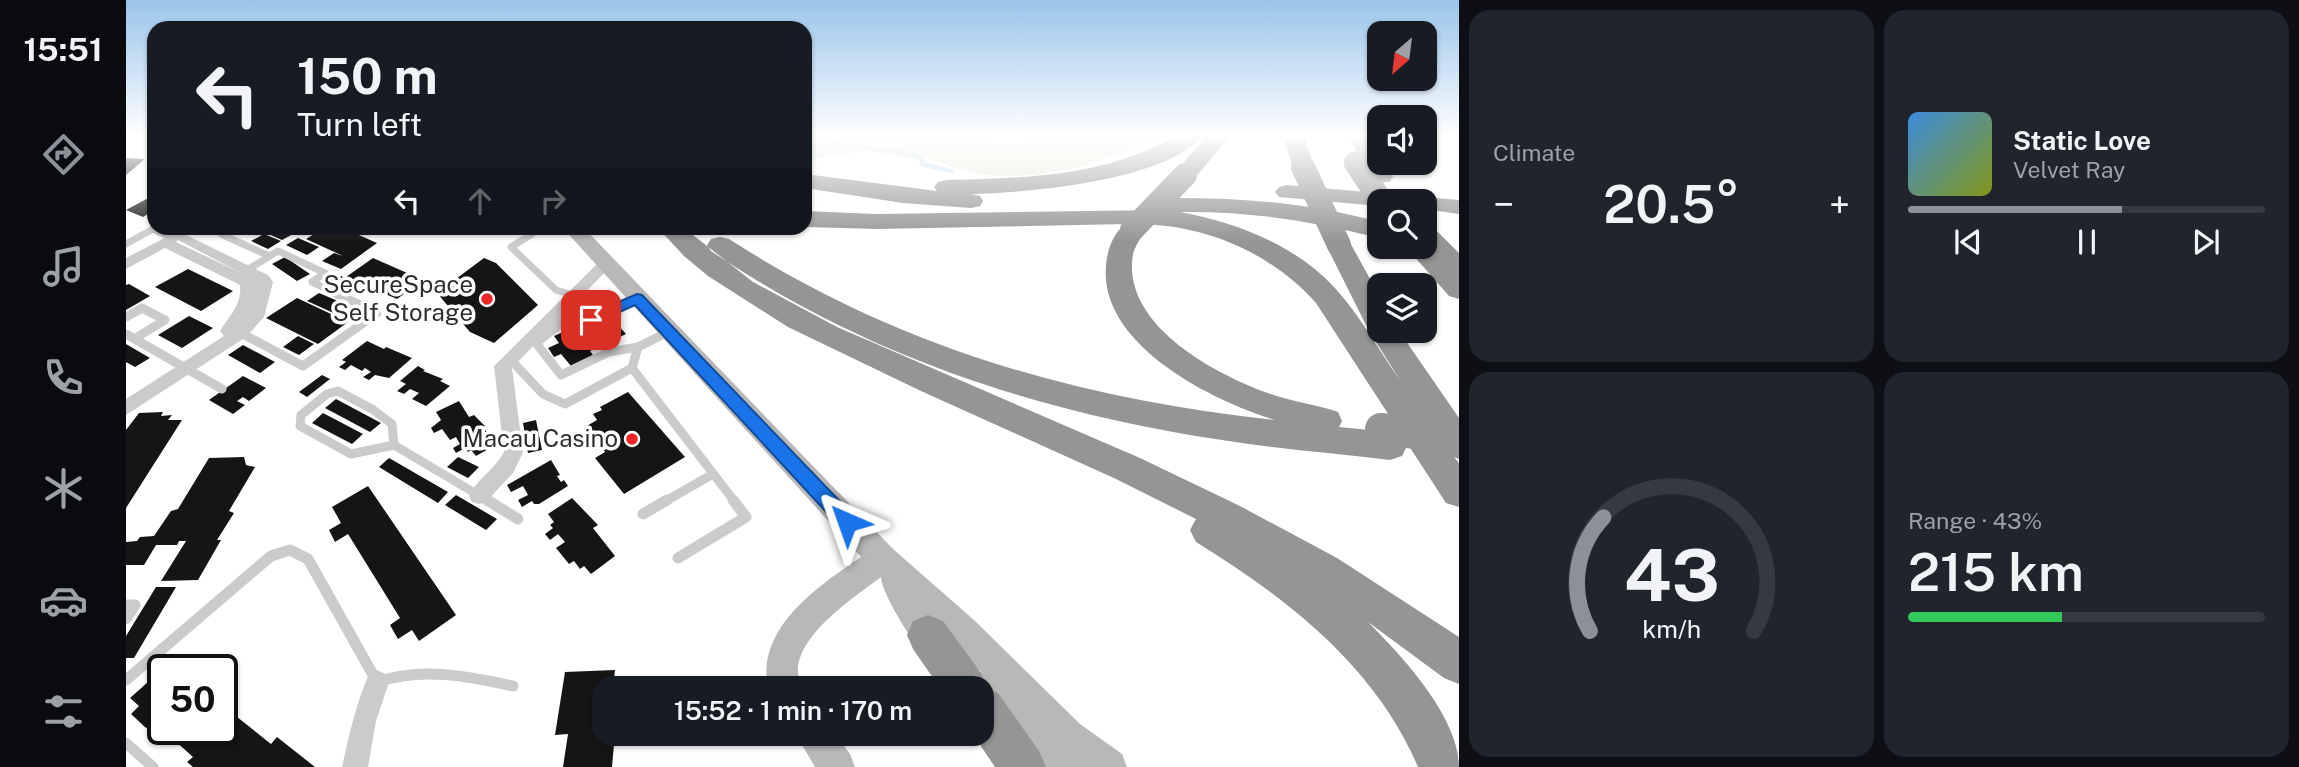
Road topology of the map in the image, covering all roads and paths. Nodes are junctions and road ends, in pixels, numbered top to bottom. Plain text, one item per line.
1 (1108, 171) edge
2 (1189, 171) edge
3 (1305, 171) edge
4 (1361, 171) edge
5 (1378, 171) edge
6 (812, 174) edge
7 (812, 182) edge
8 (1373, 189) edge
9 (1385, 189) edge
10 (1367, 198) edge
11 (1020, 202) junction
12 (1437, 204) edge
13 (1459, 207) edge
14 (812, 219) edge
15 (1367, 227) edge
16 (147, 232) edge
17 (223, 235) edge
18 (530, 235) edge
19 (580, 235) edge
20 (678, 235) edge
21 (706, 235) edge
22 (177, 236) edge
23 (126, 244) edge
24 (1437, 248) edge
25 (1437, 250) edge
26 (269, 256) junction
27 (1430, 259) edge
28 (1459, 259) edge
29 (606, 263) junction
30 (126, 264) edge
31 (1459, 270) edge
32 (243, 272) junction
33 (1459, 290) edge
34 (637, 299) junction
35 (1367, 299) edge
36 (577, 302) junction
37 (126, 317) edge
38 (236, 330) junction
39 (668, 332) junction
40 (130, 337) edge
41 (1392, 343) edge
42 (638, 347) junction
43 (509, 358) junction
44 (181, 366) junction
45 (632, 368) junction
46 (222, 389) dead end
47 (126, 394) edge
48 (971, 401) junction
49 (126, 408) edge
50 (1385, 437) junction
51 (1459, 438) edge
52 (394, 445) junction
53 (1459, 447) edge
54 (713, 474) junction
55 (1459, 492) edge
56 (480, 496) junction
57 (643, 514) dead end
58 (518, 519) dead end
59 (678, 558) dead end
60 (882, 559) junction
61 (126, 605) edge
62 (126, 619) edge
63 (928, 635) junction
64 (1459, 663) edge
65 (784, 676) edge
66 (957, 676) edge
67 (969, 676) edge
68 (126, 680) edge
69 (377, 682) junction
70 (513, 686) dead end
71 (994, 701) edge
72 (994, 726) edge
73 (126, 743) edge
74 (822, 746) edge
75 (153, 767) edge
76 (355, 767) edge
77 (837, 767) edge
78 (1023, 767) edge
79 (1062, 767) edge
80 (1108, 767) edge
81 (1441, 767) edge

1 - 6 highway
2 - 50 highway, bridge
3 - 35 highway, bridge
4 - 8 highway, bridge
5 - 9 highway
7 - 11 highway
10 - 11 highway
11 - 15 highway
12 - 13 highway
14 - 55 highway
16 - 23 lane
17 - 26 lane
18 - 36 lane
19 - 29 main road
20 - 48 highway
21 - 50 highway
22 - 30 street
22 - 32 street
24 - 31 highway, bridge
25 - 28 highway
26 - 32 lane
26 - 38 lane
27 - 33 highway
29 - 34 main road
29 - 36 street
32 - 38 street
34 - 36 lane
34 - 39 main road
36 - 42 lane
36 - 43 street
37 - 40 lane
38 - 44 street
39 - 42 lane
39 - 60 main road
40 - 44 lane
41 - 53 highway
42 - 45 lane
43 - 45 lane
43 - 56 street
44 - 46 lane
44 - 47 street
44 - 49 street
45 - 54 lane
48 - 64 highway
48 - 81 highway
50 - 51 highway, bridge
50 - 53 highway
52 - 52 lane
52 - 56 lane
54 - 57 lane
54 - 59 lane
56 - 58 lane
60 - 63 main road
60 - 65 main road
60 - 80 main road
61 - 62 lane
63 - 66 highway
63 - 67 main road
68 - 69 lane
69 - 70 lane
69 - 76 street
71 - 79 main road
72 - 78 highway
73 - 75 lane
74 - 77 main road

